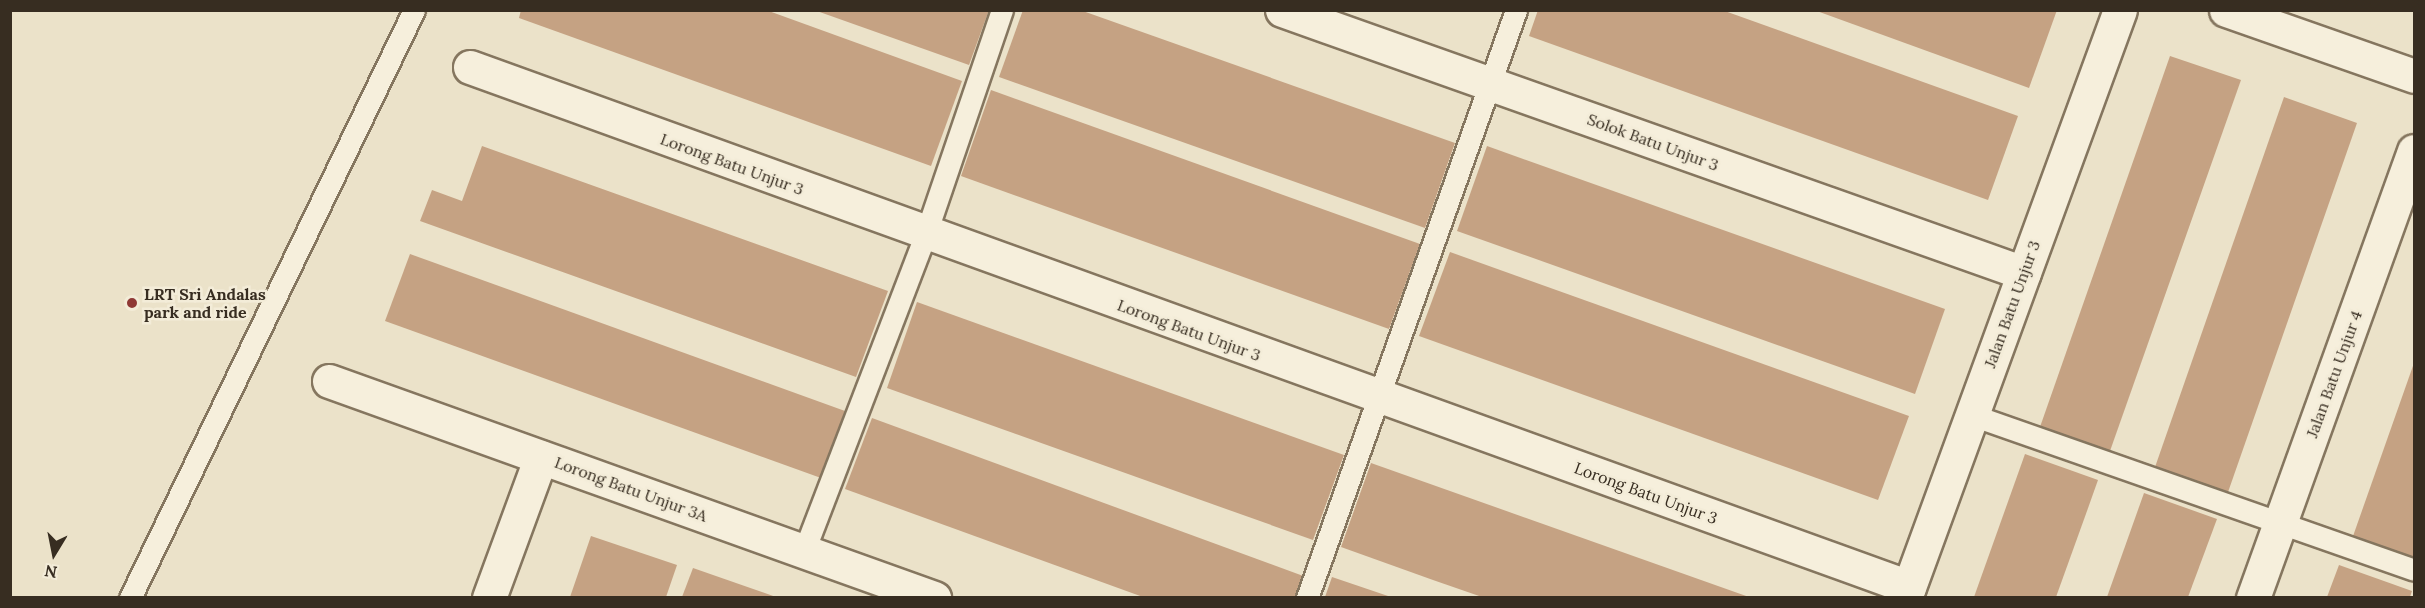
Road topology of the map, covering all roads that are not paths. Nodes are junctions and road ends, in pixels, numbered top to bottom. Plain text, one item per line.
1 (414, 10) edge
2 (1002, 10) edge
3 (1282, 10) edge
4 (1516, 10) edge
5 (2120, 10) edge
6 (2226, 10) edge
7 (470, 67) dead end
8 (2415, 76) edge
9 (1490, 84) junction
10 (2415, 151) edge
11 (925, 236) junction
12 (2024, 273) junction
13 (329, 381) dead end
14 (1378, 398) junction
15 (1972, 415) junction
16 (541, 457) junction
17 (2280, 523) junction
18 (804, 551) junction
19 (2415, 570) edge
20 (856, 584) edge
21 (1907, 592) edge
22 (130, 597) edge
23 (489, 597) edge
24 (934, 597) edge
25 (1306, 597) edge
26 (2253, 597) edge

1 - 22 lane
2 - 11 lane
3 - 9 street, Solok Batu Unjur 3
4 - 9 lane
5 - 12 street, Jalan Batu Unjur 3
6 - 8 street
7 - 11 street, Lorong Batu Unjur 3
9 - 12 street, Solok Batu Unjur 3
9 - 14 lane
10 - 17 street, Jalan Batu Unjur 4
11 - 14 street, Lorong Batu Unjur 3
11 - 18 lane
12 - 15 street, Jalan Batu Unjur 3
13 - 16 street, Lorong Batu Unjur 3A
14 - 21 street, Lorong Batu Unjur 3
14 - 25 lane
15 - 17 lane
15 - 21 street, Jalan Batu Unjur 3
16 - 18 street, Lorong Batu Unjur 3A
16 - 23 street
17 - 19 lane
17 - 26 street, Jalan Batu Unjur 4
18 - 20 street, Lorong Batu Unjur 3A
20 - 24 street, Lorong Batu Unjur 3A

